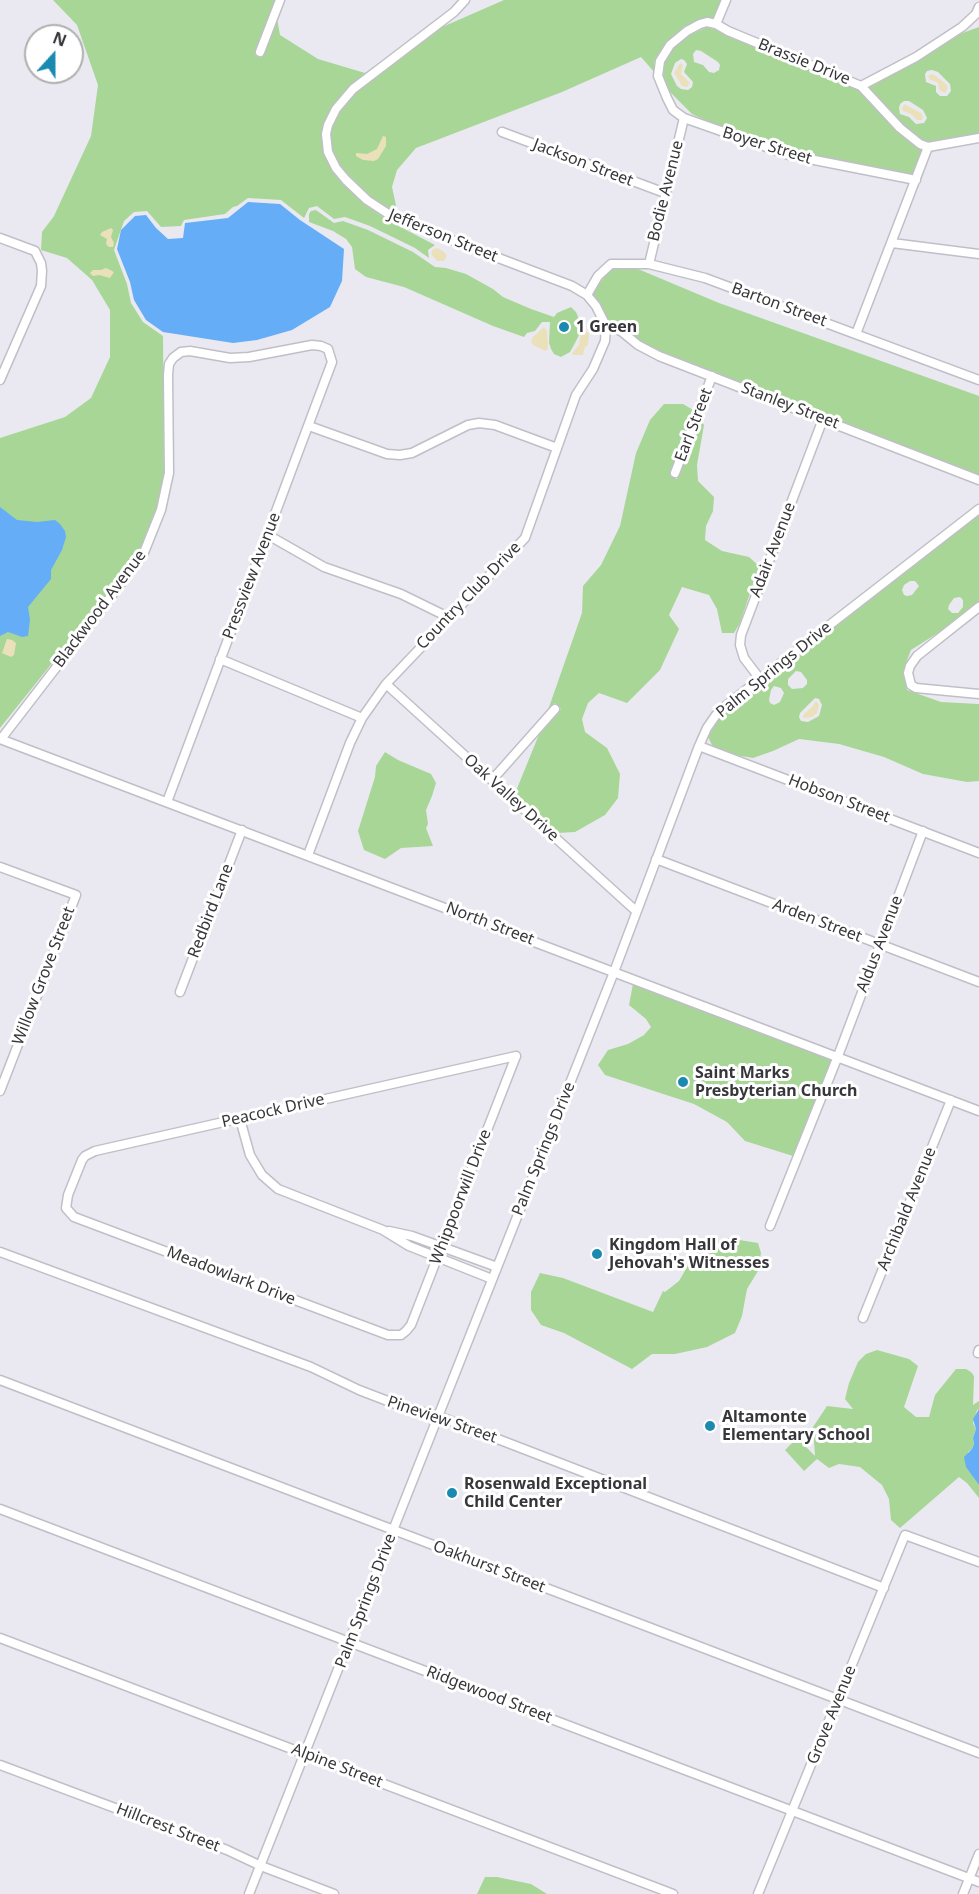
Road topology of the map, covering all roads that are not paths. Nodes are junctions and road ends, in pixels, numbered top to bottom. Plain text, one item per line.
1 (279, 0) edge
2 (465, 0) edge
3 (726, 0) edge
4 (979, 7) edge
5 (716, 24) junction
6 (260, 52) dead end
7 (861, 86) junction
8 (684, 118) junction
9 (502, 132) dead end
10 (979, 138) edge
11 (928, 147) junction
12 (916, 180) junction
13 (665, 193) junction
14 (0, 238) edge
15 (892, 243) junction
16 (979, 254) edge
17 (649, 264) junction
18 (587, 295) junction
19 (606, 326) junction
20 (856, 334) junction
21 (173, 357) joint
22 (712, 376) junction
23 (0, 380) edge
24 (979, 380) edge
25 (823, 419) junction
26 (309, 426) junction
27 (557, 448) junction
28 (675, 473) dead end
29 (979, 480) edge
30 (979, 510) edge
31 (268, 535) junction
32 (979, 607) edge
33 (448, 617) junction
34 (220, 659) junction
35 (760, 679) junction
36 (386, 684) junction
37 (979, 694) edge
38 (555, 709) dead end
39 (362, 718) junction
40 (1, 739) edge
41 (699, 746) junction
42 (492, 780) junction
43 (167, 802) junction
44 (242, 830) junction
45 (923, 831) junction
46 (979, 853) edge
47 (308, 855) junction
48 (656, 859) junction
49 (0, 867) edge
50 (636, 911) junction
51 (880, 945) junction
52 (614, 972) junction
53 (979, 982) edge
54 (180, 992) dead end
55 (516, 1056) joint
56 (838, 1056) junction
57 (0, 1090) edge
58 (951, 1100) junction
59 (979, 1110) edge
60 (240, 1119) junction
61 (66, 1208) joint
62 (770, 1226) dead end
63 (383, 1230) junction
64 (441, 1246) junction
65 (0, 1252) edge
66 (437, 1257) junction
67 (497, 1267) junction
68 (492, 1279) junction
69 (863, 1318) dead end
70 (401, 1335) joint
71 (0, 1380) edge
72 (438, 1416) junction
73 (0, 1509) edge
74 (393, 1531) junction
75 (979, 1562) edge
76 (884, 1588) junction
77 (0, 1638) edge
78 (350, 1642) junction
79 (839, 1699) junction
80 (979, 1753) edge
81 (305, 1754) junction
82 (0, 1765) edge
83 (793, 1811) junction
84 (979, 1854) edge
85 (261, 1866) junction
86 (969, 1878) junction
87 (979, 1882) edge
88 (249, 1894) edge
89 (334, 1894) edge
90 (673, 1894) edge
91 (758, 1894) edge
92 (963, 1894) edge

1 - 6 street
2 - 18 street, Jefferson Street
3 - 5 street
4 - 7 street
5 - 7 street, Brassie Drive
5 - 8 street
7 - 11 street, Brassie Drive
8 - 12 street, Boyer Street
8 - 13 street, Bodie Avenue
9 - 13 street, Jackson Street
10 - 11 street
11 - 12 street
12 - 15 street
13 - 17 street, Bodie Avenue
14 - 23 street
15 - 16 street
15 - 20 street
17 - 18 street, Barton Street
17 - 20 street, Barton Street
18 - 19 street
19 - 22 street, Stanley Street
19 - 27 street, Country Club Drive
20 - 24 street, Barton Street
21 - 26 street, Pressview Avenue
21 - 40 street, Blackwood Avenue
22 - 25 street, Stanley Street
22 - 28 street, Earl Street
25 - 29 street, Stanley Street
25 - 35 street, Adair Avenue
26 - 27 street
26 - 31 street, Pressview Avenue
27 - 33 street, Country Club Drive
30 - 35 street, Palm Springs Drive
31 - 33 street
31 - 34 street, Pressview Avenue
32 - 37 street
33 - 36 street, Country Club Drive
34 - 39 street
34 - 43 street, Pressview Avenue
35 - 41 street, Palm Springs Drive
36 - 39 street, Country Club Drive
36 - 42 street, Oak Valley Drive
38 - 42 street
39 - 47 street, Country Club Drive
40 - 43 street, North Street
41 - 45 street, Hobson Street
41 - 48 street, Palm Springs Drive
42 - 50 street, Oak Valley Drive
43 - 44 street, North Street
44 - 47 street, North Street
44 - 54 street, Redbird Lane
45 - 46 street, Hobson Street
45 - 51 street, Aldus Avenue
47 - 52 street, North Street
48 - 50 street, Palm Springs Drive
48 - 51 street, Arden Street
49 - 57 street, Willow Grove Street
50 - 52 street, Palm Springs Drive
51 - 53 street, Arden Street
51 - 56 street, Aldus Avenue
52 - 56 street, North Street
52 - 67 street, Palm Springs Drive
55 - 60 street, Peacock Drive
55 - 64 street, Whippoorwill Drive
56 - 58 street, North Street
56 - 62 street, Aldus Avenue
58 - 59 street, North Street
58 - 69 street, Archibald Avenue
60 - 61 street, Peacock Drive
60 - 63 street
61 - 70 street, Meadowlark Drive
63 - 64 street
63 - 66 street
64 - 66 street, Whippoorwill Drive
64 - 67 street
65 - 72 street, Pineview Street
66 - 68 street
66 - 70 street, Whippoorwill Drive
67 - 68 street, Palm Springs Drive
68 - 72 street, Palm Springs Drive
71 - 74 street, Oakhurst Street
72 - 74 street, Palm Springs Drive
72 - 76 street, Pineview Street
73 - 78 street, Ridgewood Street
74 - 78 street, Palm Springs Drive
74 - 79 street, Oakhurst Street
75 - 76 street, Grove Avenue
76 - 79 street, Grove Avenue
77 - 81 street, Alpine Street
78 - 81 street, Palm Springs Drive
78 - 83 street, Ridgewood Street
79 - 80 street, Oakhurst Street
79 - 83 street, Grove Avenue
81 - 85 street, Palm Springs Drive
81 - 90 street, Alpine Street
82 - 85 street, Hillcrest Street
83 - 86 street, Ridgewood Street
83 - 91 street, Grove Avenue
84 - 86 street
85 - 88 street, Palm Springs Drive
85 - 89 street, Hillcrest Street
86 - 87 street, Ridgewood Street
86 - 92 street

